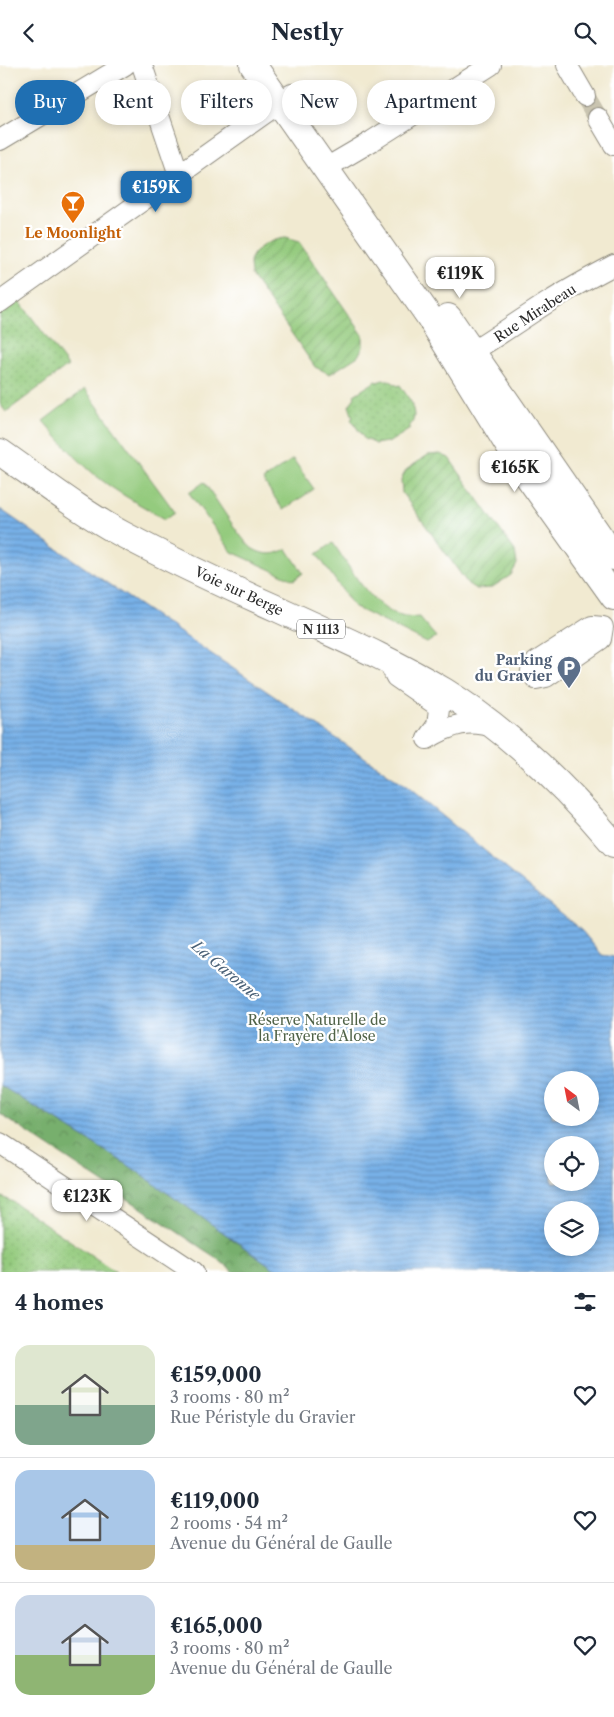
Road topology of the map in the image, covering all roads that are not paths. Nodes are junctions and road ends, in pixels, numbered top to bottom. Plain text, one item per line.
1 (125, 65) edge
2 (142, 65) edge
3 (253, 65) edge
4 (272, 65) edge
5 (567, 65) edge
6 (485, 67) edge
7 (282, 89) edge
8 (282, 94) edge
9 (585, 96) tunnel mouth
10 (282, 101) edge
11 (598, 118) tunnel mouth
12 (305, 125) edge
13 (0, 140) edge
14 (614, 145) edge
15 (332, 164) junction
16 (178, 175) junction
17 (614, 265) edge
18 (0, 302) edge
19 (464, 357) junction
20 (0, 452) edge
21 (614, 557) edge
22 (614, 597) edge
23 (388, 661) junction
24 (499, 729) junction
25 (614, 844) edge
26 (0, 1143) edge
27 (194, 1272) edge

1 - 13 street
2 - 16 street
3 - 8 main road
4 - 7 main road
5 - 9 street
6 - 15 street
10 - 16 street
11 - 14 street
12 - 15 main road
15 - 19 main road
16 - 18 street
17 - 19 street, Rue Mirabeau
19 - 21 main road
19 - 22 main road
20 - 23 main road, Voie sur Berge / N 1113
23 - 24 main road, Voie sur Berge / N 1113
23 - 24 street
24 - 25 main road, Voie sur Berge / N 1113
26 - 27 street

